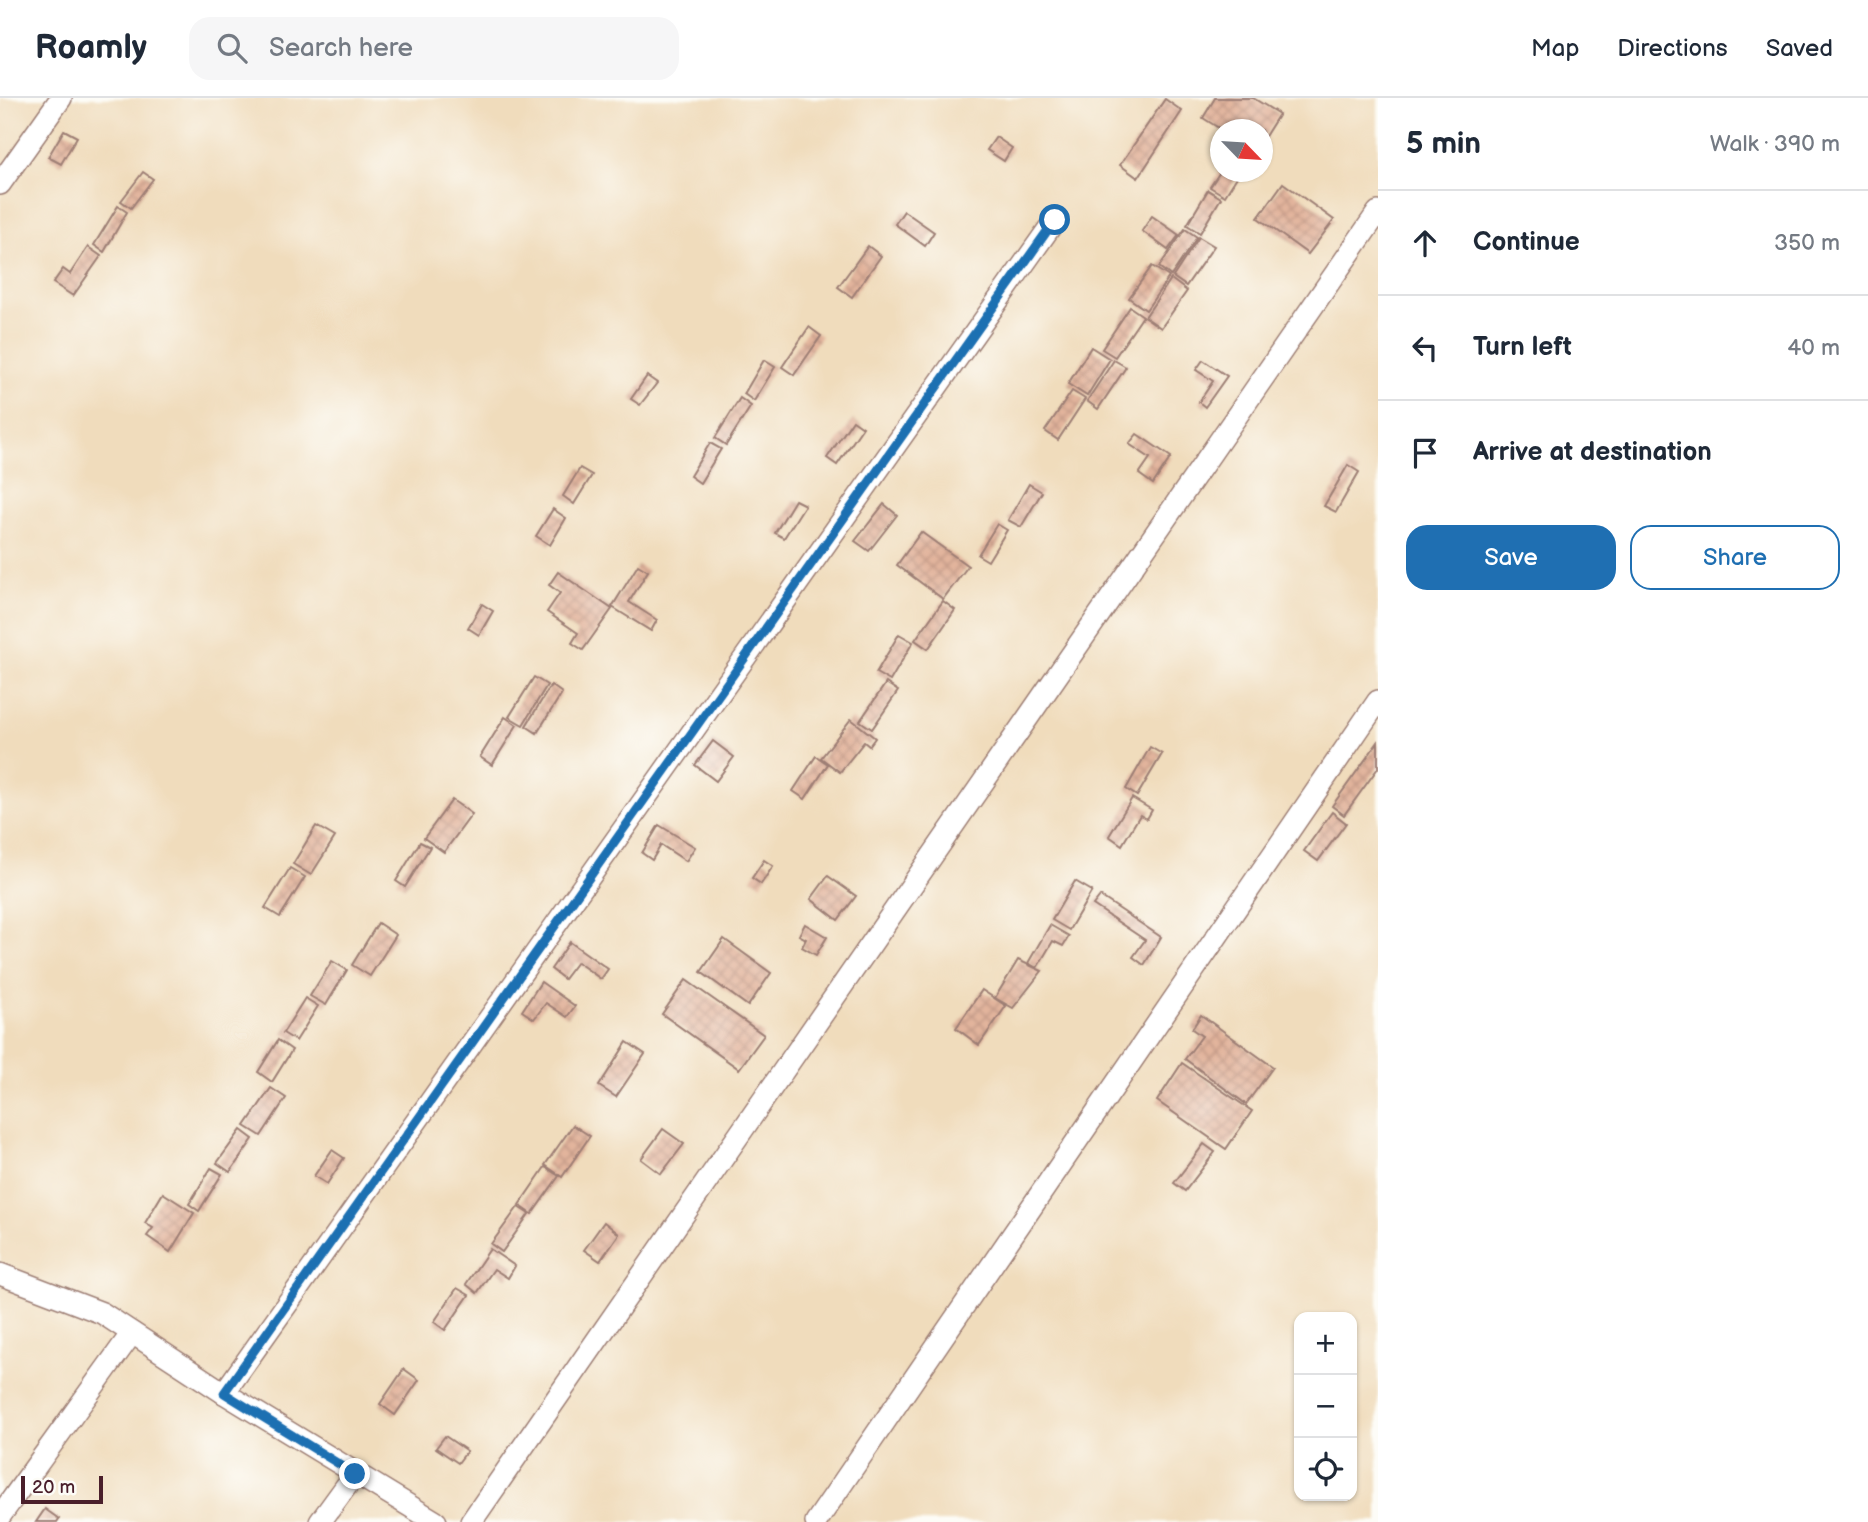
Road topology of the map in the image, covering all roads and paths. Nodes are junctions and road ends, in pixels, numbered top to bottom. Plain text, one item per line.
1 (61, 98) edge
2 (0, 184) edge
3 (1378, 212) edge
4 (1055, 220) dead end
5 (1378, 701) edge
6 (0, 1274) edge
7 (132, 1333) junction
8 (224, 1393) junction
9 (355, 1474) junction
10 (0, 1516) edge
11 (320, 1522) edge
12 (436, 1522) edge
13 (471, 1522) edge
14 (816, 1522) edge

1 - 2 street
3 - 13 street
4 - 8 street
5 - 14 street
6 - 7 street
7 - 8 street
7 - 10 street
8 - 9 street
9 - 11 street
9 - 12 street

